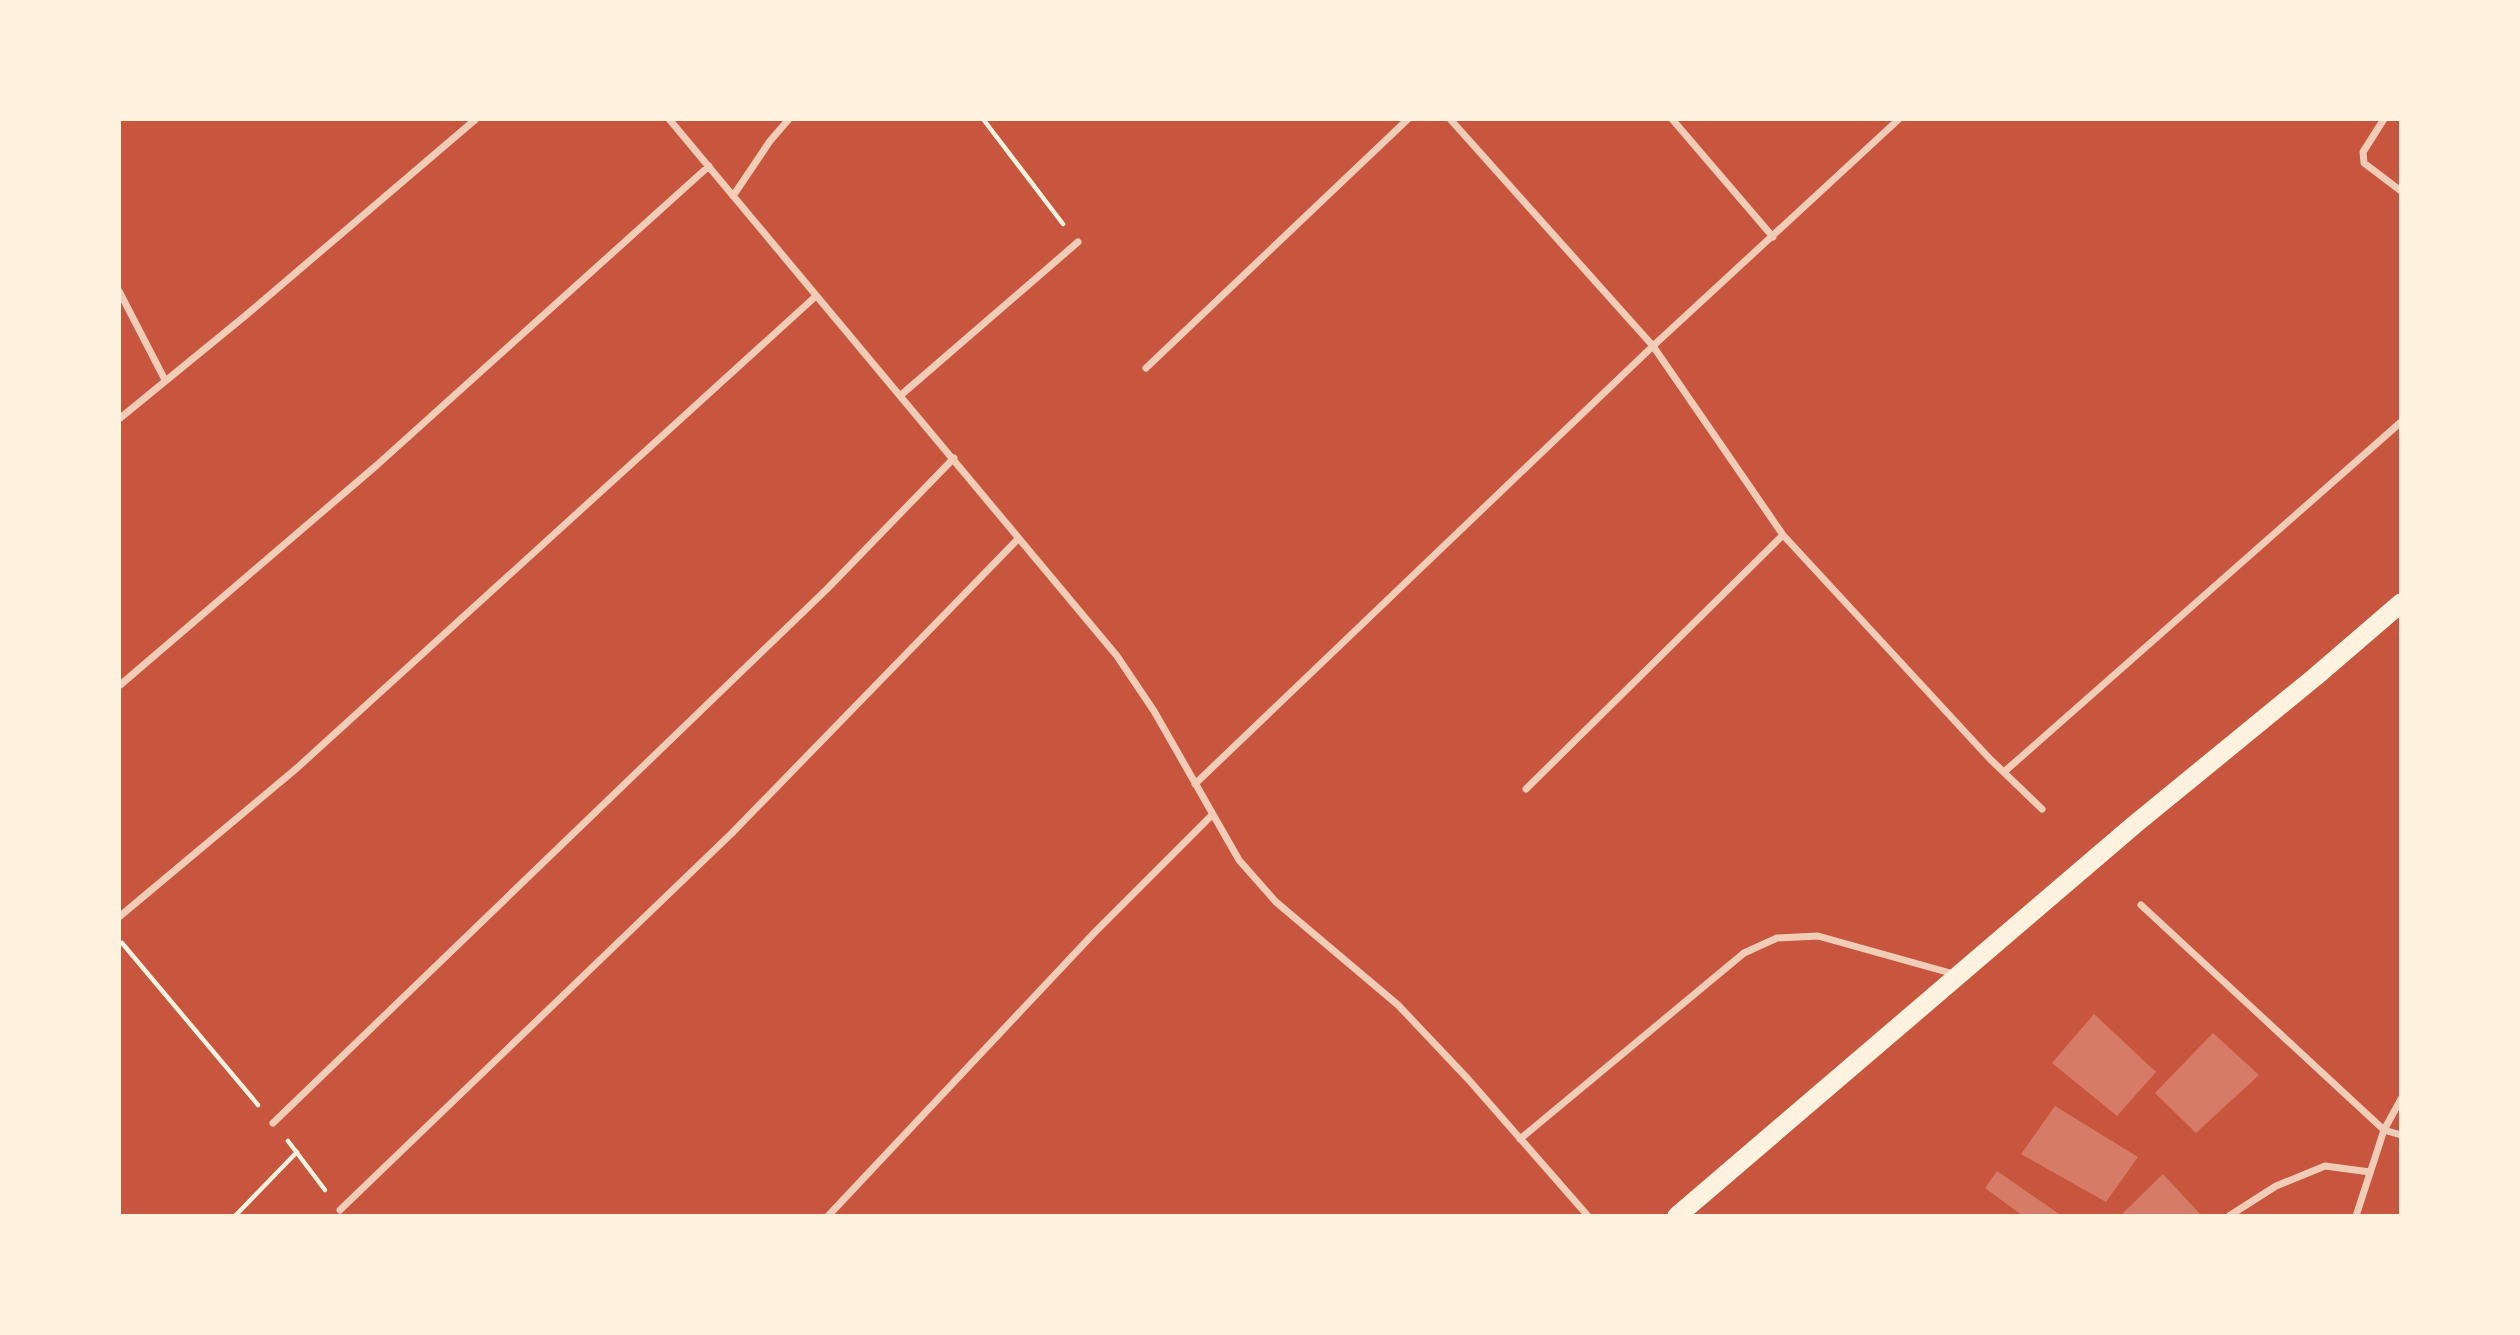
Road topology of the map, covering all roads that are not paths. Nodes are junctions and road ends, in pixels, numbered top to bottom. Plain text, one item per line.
1 (476, 119) edge
2 (669, 119) edge
3 (789, 119) edge
4 (1408, 119) edge
5 (1450, 119) edge
6 (1672, 119) edge
7 (1899, 119) edge
8 (2384, 119) edge
9 (709, 166) junction
10 (2401, 191) edge
11 (733, 196) junction
12 (1773, 237) junction
13 (1078, 242) road end
14 (119, 291) edge
15 (816, 296) junction
16 (1653, 346) junction
17 (1146, 368) dead end
18 (165, 380) junction
19 (901, 395) junction
20 (119, 419) edge
21 (2401, 422) edge
22 (954, 458) junction
23 (1783, 536) junction
24 (1018, 539) junction
25 (2401, 603) edge
26 (119, 687) edge
27 (2004, 772) junction
28 (1195, 784) junction
29 (1525, 789) dead end
30 (2042, 809) dead end
31 (1212, 815) junction
32 (2141, 905) dead end
33 (119, 917) edge
34 (1958, 975) junction
35 (2401, 1098) edge
36 (273, 1123) road end
37 (2384, 1130) junction
38 (2401, 1135) edge
39 (1520, 1139) junction
40 (2370, 1172) junction
41 (340, 1210) road end
42 (828, 1216) edge
43 (1588, 1216) edge
44 (1676, 1216) edge
45 (2229, 1216) edge
46 (2356, 1216) edge

1 - 18 street
2 - 9 street
3 - 11 street
4 - 17 street
5 - 16 street
6 - 12 street
7 - 12 street
8 - 10 street
9 - 11 street
9 - 26 street
11 - 15 street
12 - 16 street
13 - 19 street
14 - 18 street
15 - 19 street
15 - 33 street
16 - 23 street
16 - 28 street
18 - 20 street
19 - 22 street
21 - 27 street
22 - 24 street
22 - 36 street
23 - 27 street
23 - 29 street
24 - 28 street
24 - 41 street
25 - 34 highway
27 - 30 street
28 - 31 street
31 - 39 street
31 - 42 street
32 - 37 street
34 - 39 street
34 - 44 highway
35 - 37 street
37 - 38 street
37 - 40 street
39 - 43 street
40 - 45 street
40 - 46 street

